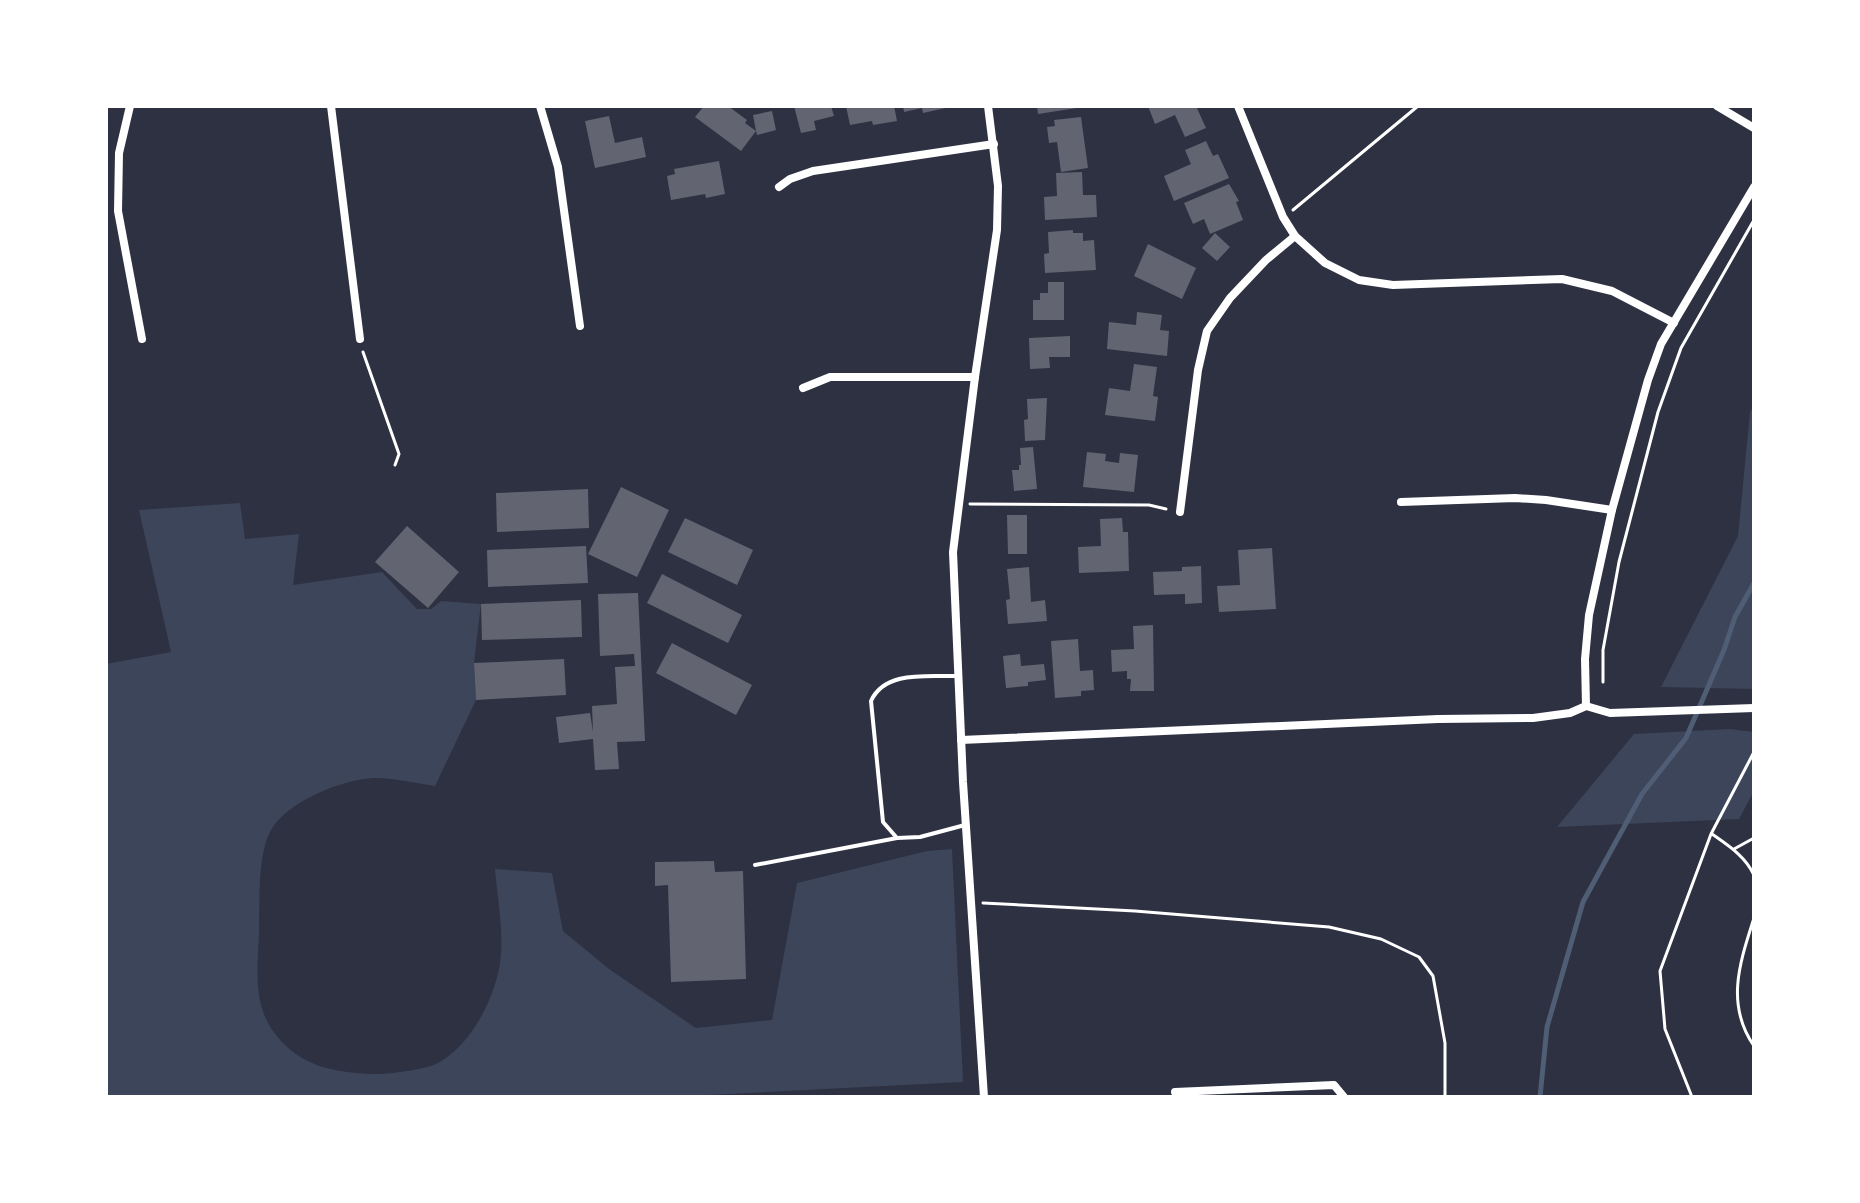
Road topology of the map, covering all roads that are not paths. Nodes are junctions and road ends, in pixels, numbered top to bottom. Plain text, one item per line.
1 (130, 106) edge
2 (331, 106) edge
3 (540, 106) edge
4 (988, 106) edge
5 (1238, 106) edge
6 (1717, 106) edge
7 (1754, 128) edge
8 (994, 144) junction
9 (779, 187) dead end
10 (1754, 187) edge
11 (1295, 236) junction
12 (1674, 323) junction
13 (580, 326) dead end
14 (142, 339) dead end
15 (360, 339) road end
16 (975, 377) junction
17 (803, 388) dead end
18 (1401, 502) dead end
19 (1612, 510) junction
20 (1180, 512) road end
21 (957, 676) junction
22 (1586, 706) junction
23 (1754, 708) edge
24 (961, 740) junction
25 (966, 825) junction
26 (897, 838) junction
27 (755, 865) dead end
28 (1175, 1092) dead end
29 (984, 1097) edge
30 (1344, 1097) edge

1 - 14 street
2 - 15 street
3 - 13 street
4 - 8 street
5 - 11 street
6 - 7 street
8 - 9 street
8 - 16 street
10 - 12 street
11 - 12 street
11 - 20 street
12 - 19 street
16 - 17 street
16 - 21 street
18 - 19 street
19 - 22 street
21 - 24 street
21 - 26 lane
22 - 23 street
22 - 24 street
24 - 25 street
25 - 26 lane
25 - 29 street
26 - 27 lane
28 - 30 street

